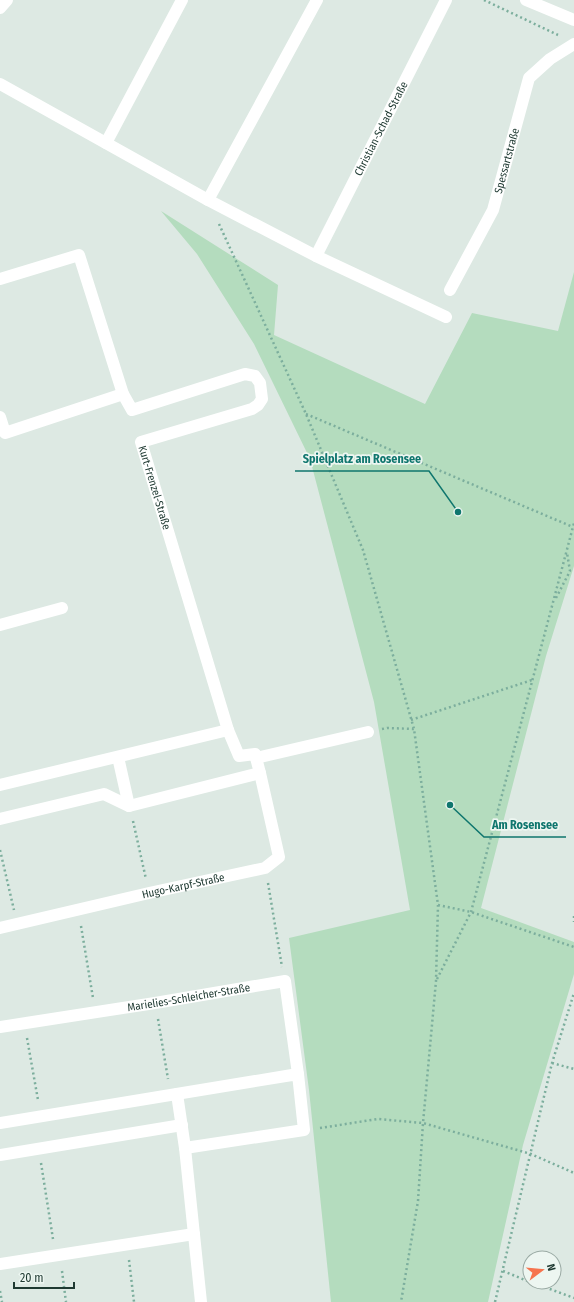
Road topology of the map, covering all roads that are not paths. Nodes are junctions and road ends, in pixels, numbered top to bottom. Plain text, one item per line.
1 (6, 0) edge
2 (182, 0) edge
3 (317, 0) edge
4 (446, 0) edge
5 (526, 0) edge
6 (0, 8) edge
7 (574, 20) edge
8 (574, 44) edge
9 (0, 84) edge
10 (106, 143) junction
11 (208, 200) junction
12 (316, 256) junction
13 (0, 279) edge
14 (450, 290) dead end
15 (446, 317) dead end
16 (123, 394) junction
17 (0, 417) edge
18 (62, 608) dead end
19 (0, 625) edge
20 (228, 730) junction
21 (368, 732) road end
22 (118, 757) junction
23 (256, 758) junction
24 (260, 773) junction
25 (0, 785) edge
26 (129, 806) junction
27 (0, 820) edge
28 (0, 928) edge
29 (0, 1027) edge
30 (298, 1074) junction
31 (174, 1095) junction
32 (0, 1123) edge
33 (182, 1125) junction
34 (185, 1148) junction
35 (0, 1155) edge
36 (194, 1234) junction
37 (0, 1264) edge
38 (201, 1302) edge

1 - 6 street
2 - 10 street
3 - 11 street
4 - 12 street, Christian-Schad-Straße
5 - 7 street
8 - 14 street, Spessartstraße
9 - 10 street
10 - 11 street
11 - 12 street
12 - 15 street
13 - 16 street, Kurt-Frenzel-Straße
16 - 17 street
16 - 20 street, Kurt-Frenzel-Straße
18 - 19 street
20 - 22 street
20 - 23 street
21 - 23 street
22 - 25 street
22 - 26 street
23 - 24 street, Hugo-Karpf-Straße
24 - 26 street
24 - 28 street, Hugo-Karpf-Straße
26 - 27 street
29 - 30 street, Marielies-Schleicher-Straße
30 - 31 street
30 - 34 street
31 - 32 street
31 - 33 street
33 - 34 street
33 - 35 street
34 - 36 street
36 - 37 street
36 - 38 street

